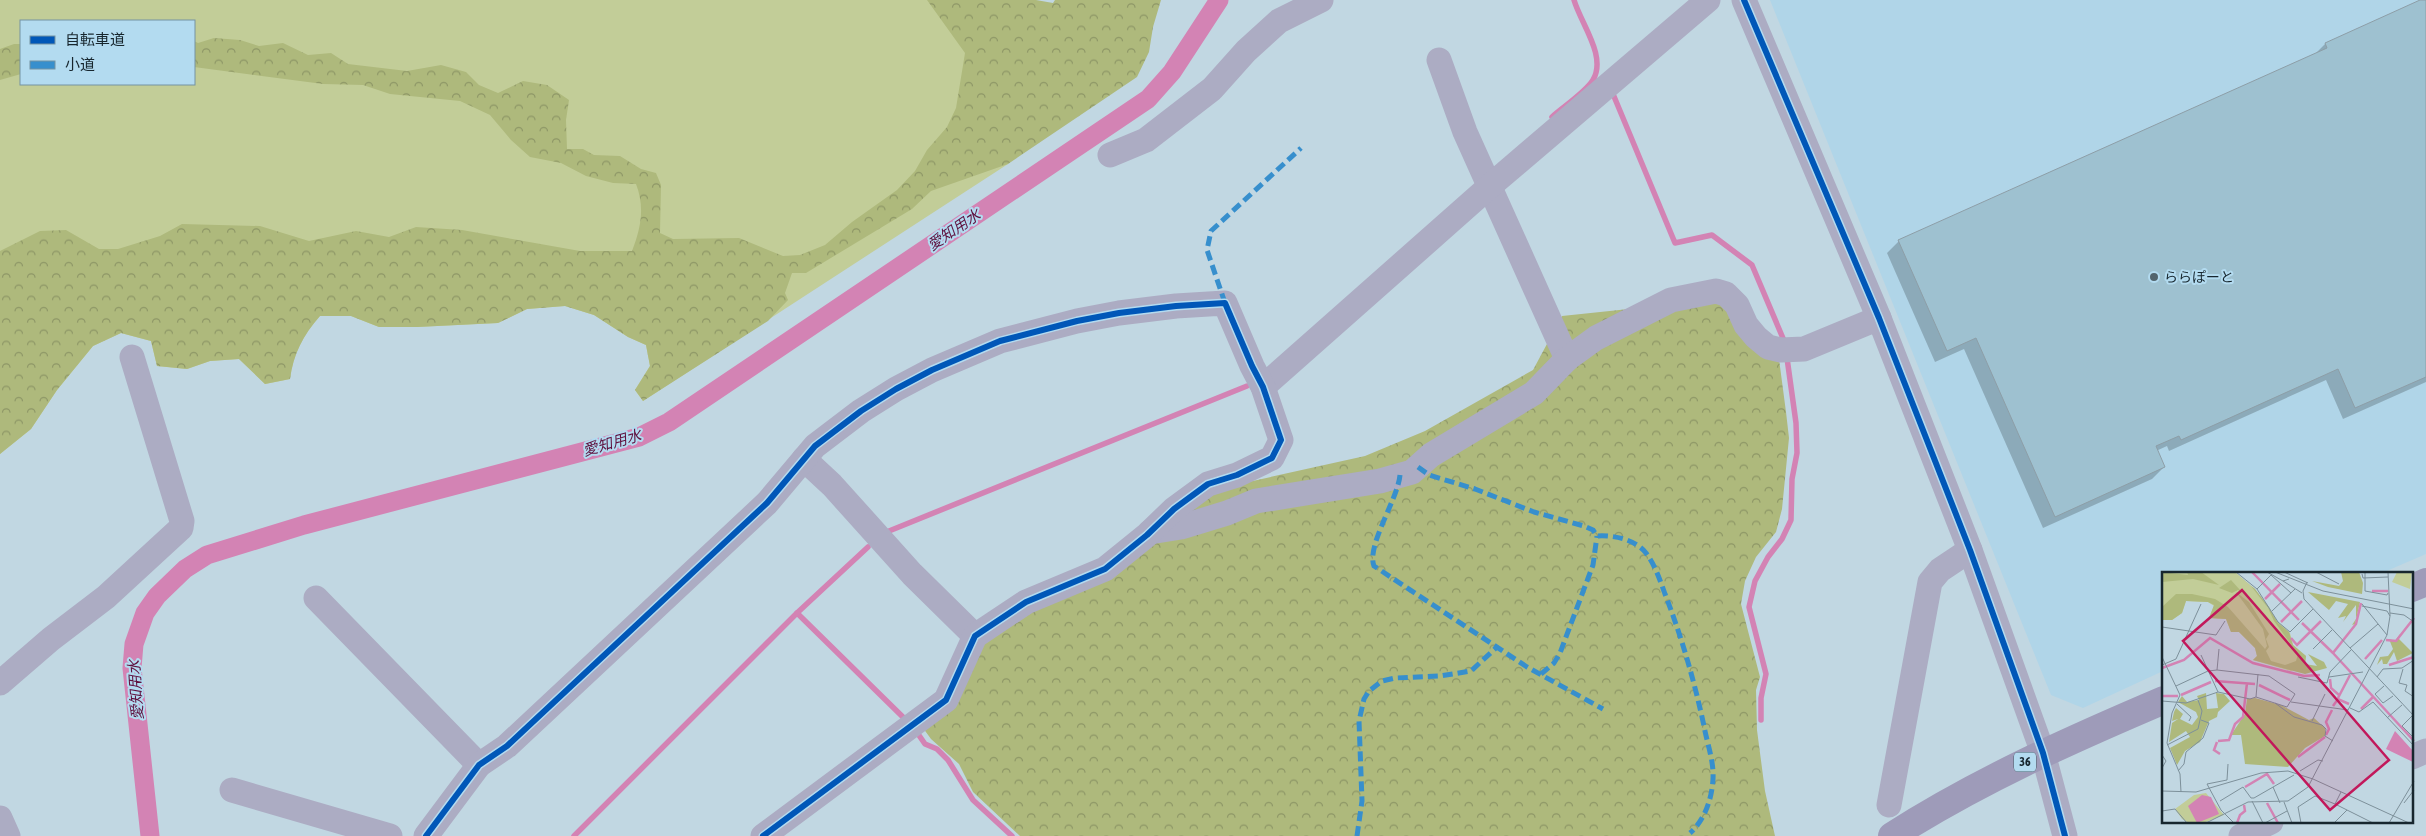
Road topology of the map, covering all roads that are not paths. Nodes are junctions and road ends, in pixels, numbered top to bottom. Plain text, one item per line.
1 (1321, 0) edge
2 (1708, 0) edge
3 (1744, 0) edge
4 (1439, 60) dead end
5 (1110, 155) dead end
6 (1490, 186) junction
7 (1879, 318) junction
8 (132, 357) dead end
9 (1567, 359) junction
10 (1264, 386) junction
11 (804, 459) junction
12 (1150, 532) junction
13 (1970, 550) junction
14 (2426, 582) edge
15 (2414, 587) edge
16 (316, 598) dead end
17 (975, 636) junction
18 (0, 683) edge
19 (2162, 701) edge
20 (2426, 751) edge
21 (2043, 753) junction
22 (2414, 756) edge
23 (479, 765) junction
24 (232, 790) dead end
25 (1889, 804) dead end
26 (0, 818) edge
27 (2267, 824) edge
28 (8, 836) edge
29 (390, 836) edge
30 (426, 836) edge
31 (763, 836) edge
32 (1892, 836) edge
33 (2065, 836) edge
34 (2241, 836) edge

1 - 5 street
2 - 6 street
3 - 7 street
4 - 6 street
6 - 9 street
6 - 10 street
7 - 9 street
7 - 13 street
8 - 18 street
9 - 12 street
10 - 11 street
10 - 12 street
11 - 17 street
11 - 23 street
12 - 17 street
13 - 21 street
13 - 25 street
14 - 15 main road
16 - 23 street
17 - 31 street
19 - 21 main road, 36
20 - 22 street
21 - 32 main road, 36
21 - 33 street
23 - 30 street
24 - 29 street
26 - 28 street
27 - 34 street

